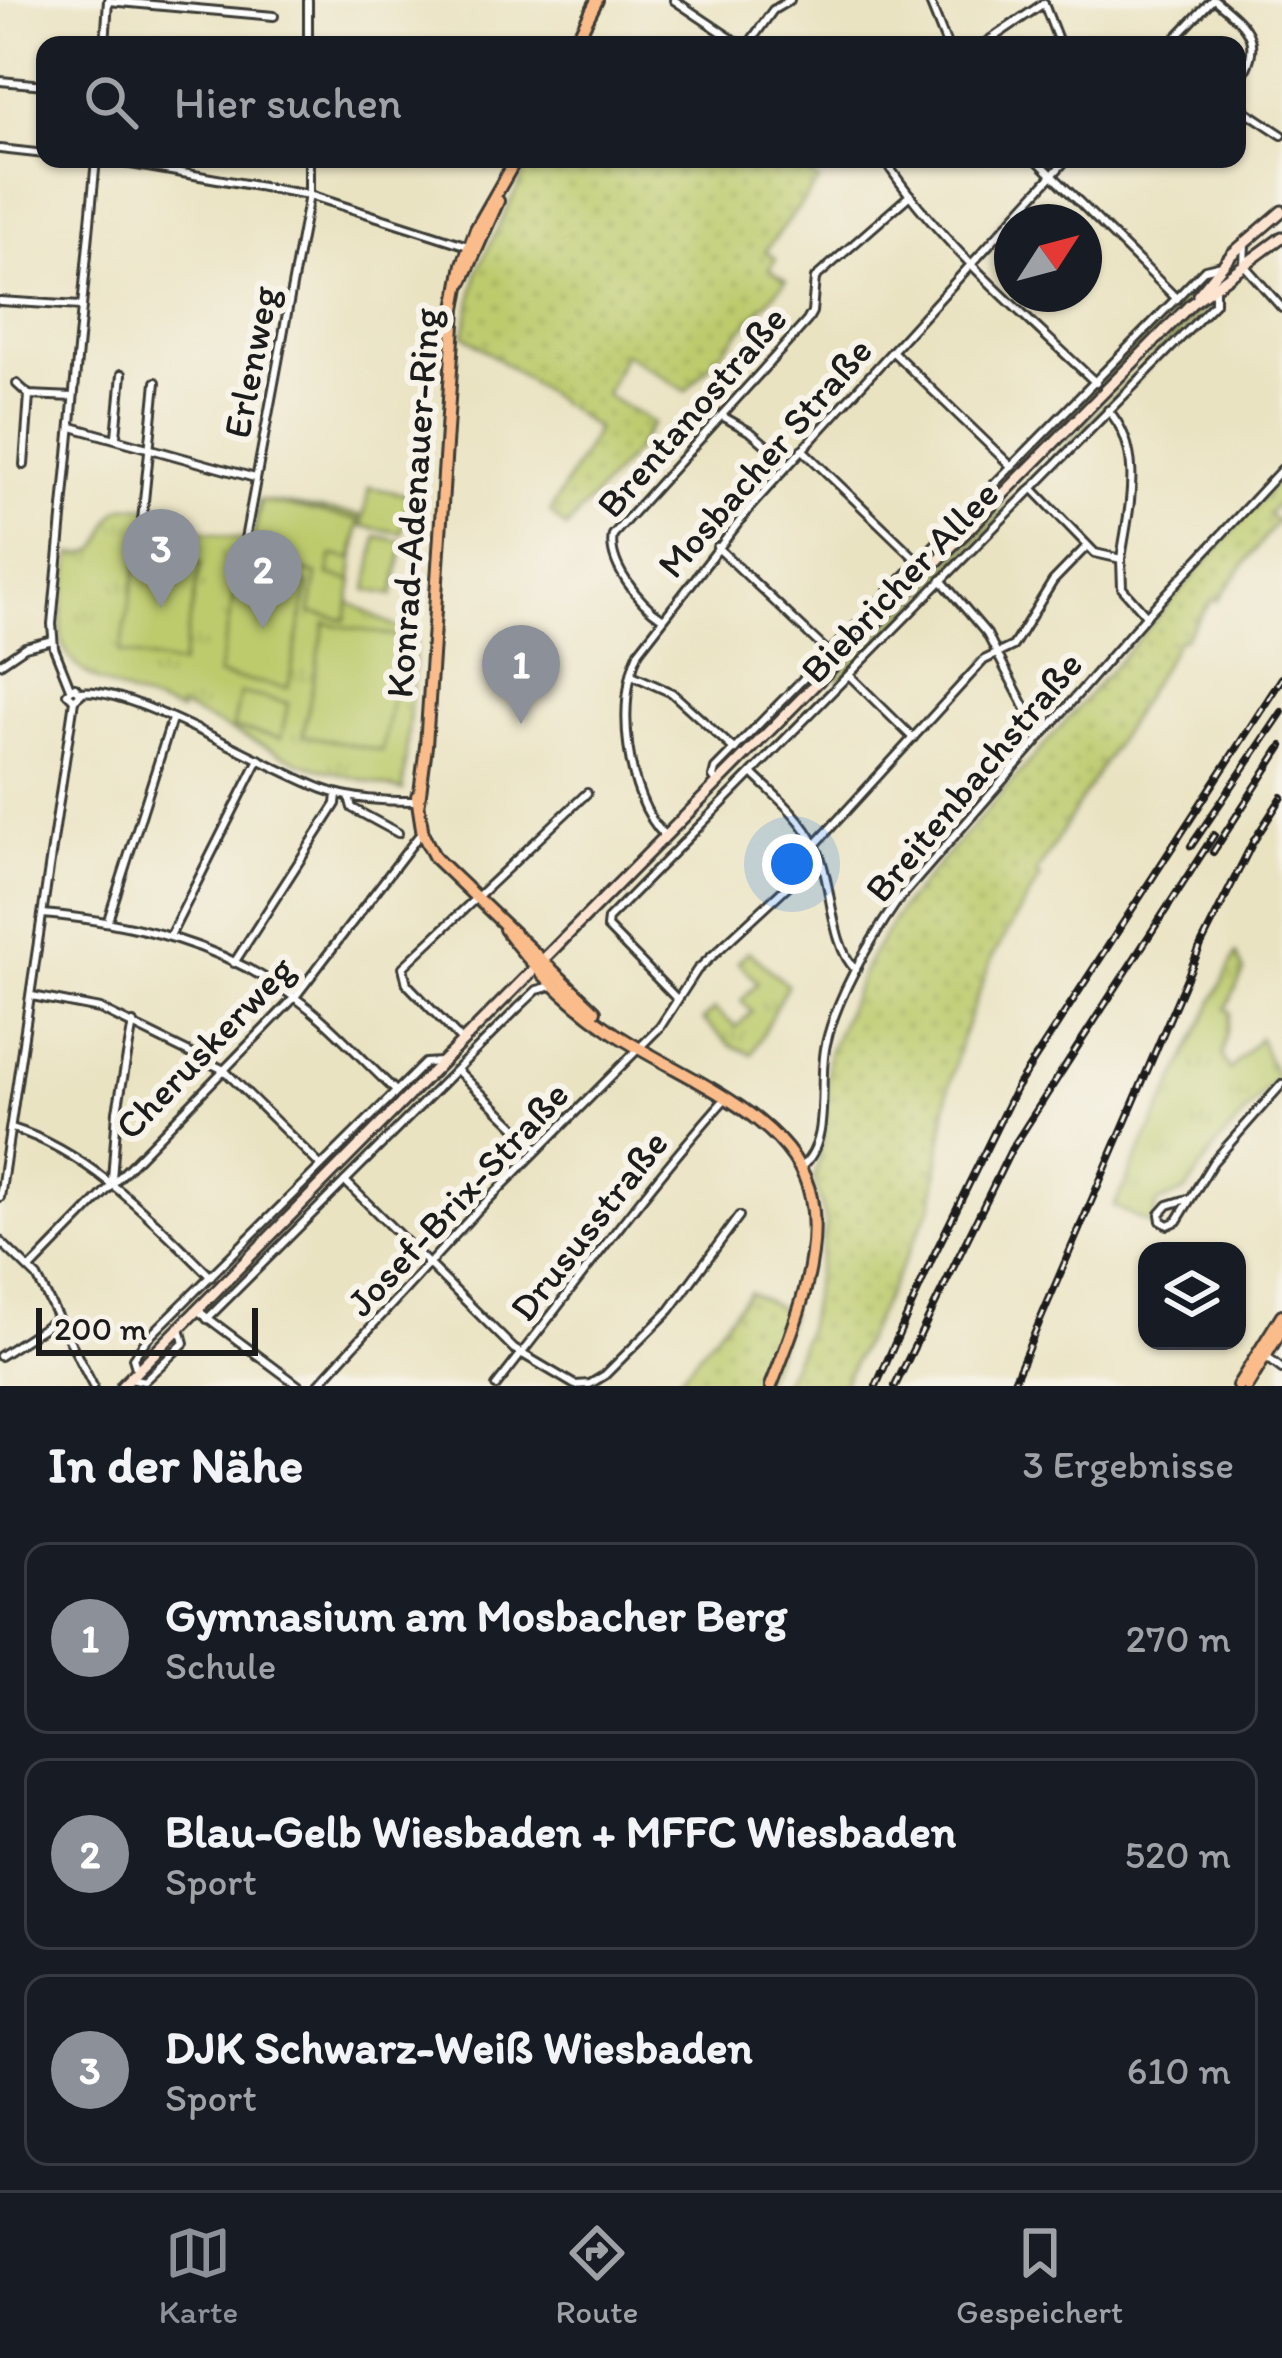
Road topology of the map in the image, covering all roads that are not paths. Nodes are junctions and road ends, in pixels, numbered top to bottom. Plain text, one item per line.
1 (308, 0) edge
2 (597, 0) edge
3 (674, 0) edge
4 (790, 0) edge
5 (928, 0) edge
6 (1214, 0) edge
7 (108, 1) edge
8 (1044, 1) edge
9 (156, 3) edge
10 (274, 16) dead end
11 (105, 36) edge
12 (308, 36) edge
13 (579, 36) edge
14 (731, 36) edge
15 (752, 36) edge
16 (943, 36) edge
17 (995, 36) edge
18 (1057, 36) edge
19 (1178, 36) edge
20 (1246, 69) edge
21 (0, 80) edge
22 (36, 84) edge
23 (1246, 111) edge
24 (1282, 135) edge
25 (0, 149) edge
26 (36, 153) edge
27 (98, 168) edge
28 (152, 168) edge
29 (309, 168) edge
30 (512, 168) edge
31 (890, 168) edge
32 (1045, 168) edge
33 (1060, 168) edge
34 (1053, 176) junction
35 (310, 195) junction
36 (910, 195) junction
37 (1282, 212) edge
38 (1282, 237) edge
39 (1246, 240) junction
40 (472, 248) junction
41 (1268, 248) junction
42 (1282, 250) edge
43 (972, 262) junction
44 (1222, 265) junction
45 (1244, 265) junction
46 (1215, 286) junction
47 (1177, 298) junction
48 (0, 301) edge
49 (1191, 304) junction
50 (80, 306) junction
51 (1282, 308) edge
52 (892, 351) junction
53 (122, 374) dead end
54 (156, 382) dead end
55 (1096, 383) junction
56 (16, 384) dead end
57 (29, 395) junction
58 (73, 398) junction
59 (1108, 410) junction
60 (722, 416) junction
61 (72, 427) junction
62 (116, 437) junction
63 (150, 447) junction
64 (802, 449) junction
65 (788, 464) junction
66 (24, 465) dead end
67 (1012, 467) junction
68 (1282, 469) edge
69 (255, 478) junction
70 (1032, 488) junction
71 (142, 521) dead end
72 (245, 539) dead end
73 (1087, 546) junction
74 (718, 548) junction
75 (1121, 559) junction
76 (920, 563) junction
77 (941, 580) junction
78 (1146, 616) junction
79 (662, 618) junction
80 (53, 640) junction
81 (830, 653) junction
82 (997, 653) junction
83 (0, 664) edge
84 (631, 675) junction
85 (849, 675) junction
86 (66, 681) junction
87 (84, 691) junction
88 (74, 704) junction
89 (172, 719) junction
90 (1040, 736) junction
91 (913, 739) junction
92 (735, 750) junction
93 (259, 759) junction
94 (752, 773) junction
95 (719, 784) junction
96 (586, 793) dead end
97 (337, 794) junction
98 (350, 797) junction
99 (419, 801) junction
100 (422, 831) junction
101 (398, 833) dead end
102 (665, 836) junction
103 (815, 845) junction
104 (430, 850) junction
105 (406, 852) junction
106 (820, 856) junction
107 (630, 894) junction
108 (606, 897) junction
109 (475, 898) junction
110 (43, 914) junction
111 (108, 920) junction
112 (171, 934) junction
113 (234, 963) junction
114 (538, 964) junction
115 (856, 970) junction
116 (555, 986) junction
117 (32, 996) junction
118 (506, 996) junction
119 (295, 997) junction
120 (677, 999) junction
121 (505, 1021) junction
122 (133, 1023) junction
123 (462, 1041) junction
124 (633, 1045) junction
125 (443, 1062) junction
126 (224, 1070) junction
127 (457, 1070) junction
128 (1282, 1084) edge
129 (395, 1091) junction
130 (725, 1099) junction
131 (12, 1128) junction
132 (538, 1149) junction
133 (113, 1153) junction
134 (133, 1162) junction
135 (321, 1166) junction
136 (801, 1168) junction
137 (345, 1181) junction
138 (112, 1183) junction
139 (0, 1197) edge
140 (1191, 1198) junction
141 (739, 1216) dead end
142 (0, 1241) edge
143 (429, 1265) junction
144 (31, 1268) junction
145 (211, 1276) junction
146 (197, 1310) junction
147 (1282, 1315) edge
148 (57, 1319) junction
149 (207, 1319) junction
150 (1282, 1329) edge
151 (521, 1354) junction
152 (1265, 1356) junction
153 (0, 1357) edge
154 (1282, 1369) edge
155 (130, 1378) edge
156 (93, 1386) edge
157 (298, 1386) edge
158 (317, 1386) edge
159 (496, 1386) edge
160 (771, 1386) edge
161 (1242, 1386) edge

1 - 12 street
2 - 13 main road
3 - 14 street
4 - 15 street
5 - 16 street
6 - 19 street
6 - 20 street
7 - 9 street
7 - 11 street
8 - 17 street
8 - 18 street
9 - 10 street
21 - 22 street
23 - 24 street
25 - 26 street
27 - 50 street
28 - 35 street
29 - 35 street, Erlenweg
30 - 40 main road, Konrad-Adenauer-Ring
31 - 36 street
32 - 34 street
33 - 34 street, Mosbacher Straße
34 - 43 street, Mosbacher Straße
34 - 47 street
35 - 40 street
35 - 69 street, Erlenweg
36 - 43 street
36 - 60 street, Brentanostraße
37 - 39 main road, Biebricher Allee
38 - 41 main road, Biebricher Allee
39 - 44 main road, Biebricher Allee
39 - 45 street
40 - 99 main road, Konrad-Adenauer-Ring
41 - 42 street
41 - 45 main road, Biebricher Allee
43 - 52 street, Mosbacher Straße
43 - 55 street
44 - 47 street, Biebricher Allee
44 - 49 main road, Biebricher Allee
45 - 46 main road, Biebricher Allee
45 - 51 street
46 - 49 main road, Biebricher Allee
46 - 59 street, Biebricher Allee
47 - 55 street, Biebricher Allee
48 - 50 street
49 - 95 main road, Biebricher Allee
50 - 58 street
52 - 64 street, Mosbacher Straße
52 - 67 street
53 - 62 street
54 - 63 street
55 - 67 street, Biebricher Allee
56 - 57 street
57 - 58 street
57 - 66 street
58 - 61 street
59 - 70 street, Biebricher Allee
59 - 75 street
60 - 65 street
60 - 79 street, Brentanostraße
61 - 62 street
61 - 80 street
62 - 63 street
63 - 69 street
63 - 71 street
64 - 65 street, Mosbacher Straße
64 - 76 street
65 - 74 street, Mosbacher Straße
67 - 76 street, Biebricher Allee
68 - 78 street, Breitenbachstraße
69 - 72 street, Erlenweg
70 - 73 street
70 - 77 street, Biebricher Allee
73 - 75 street
73 - 82 street
74 - 79 street, Mosbacher Straße
74 - 81 street
75 - 78 street
76 - 81 street, Biebricher Allee
77 - 82 street
77 - 85 street, Biebricher Allee
78 - 90 street, Breitenbachstraße
79 - 84 street, Mosbacher Straße
80 - 83 street
80 - 86 street
81 - 92 street, Biebricher Allee
82 - 90 street
82 - 91 street
84 - 92 street
84 - 102 street, Mosbacher Straße
85 - 91 street
85 - 94 street, Biebricher Allee
86 - 87 street
86 - 88 street
87 - 88 street
87 - 89 street
88 - 110 street
89 - 93 street
89 - 111 street
90 - 115 street, Breitenbachstraße
91 - 103 street
92 - 95 street, Biebricher Allee
93 - 97 street
93 - 112 street
94 - 103 street
94 - 107 street, Biebricher Allee
95 - 102 main road, Biebricher Allee
96 - 109 street
97 - 98 street
97 - 113 street
98 - 99 street
98 - 101 street
99 - 100 main road, Konrad-Adenauer-Ring
100 - 104 main road, Konrad-Adenauer-Ring
100 - 105 street, Cheruskerweg
102 - 108 main road, Biebricher Allee
103 - 106 street
104 - 105 street
104 - 109 main road, Konrad-Adenauer-Ring
105 - 119 street, Cheruskerweg
106 - 115 street
106 - 120 street, Josef-Brix-Straße
107 - 108 street
107 - 120 street, Biebricher Allee
108 - 114 main road, Biebricher Allee
109 - 114 main road, Konrad-Adenauer-Ring
109 - 123 street
110 - 111 street
110 - 117 street
111 - 112 street
112 - 113 street
113 - 119 street
114 - 116 main road
114 - 118 main road, Biebricher Allee
114 - 124 main road
115 - 136 street, Breitenbachstraße
116 - 121 street
116 - 124 main road
117 - 122 street
117 - 131 street
118 - 121 street
118 - 123 main road, Biebricher Allee
119 - 126 street, Cheruskerweg
119 - 129 street
120 - 124 street, Josef-Brix-Straße
121 - 127 street
122 - 126 street
122 - 133 street
123 - 125 main road, Biebricher Allee
124 - 130 main road
124 - 132 street, Josef-Brix-Straße
125 - 129 street, Biebricher Allee
125 - 146 main road, Biebricher Allee
126 - 134 street, Cheruskerweg
126 - 135 street
127 - 132 street
127 - 137 street
128 - 140 street
129 - 135 street, Biebricher Allee
130 - 136 main road
130 - 151 street, Drususstraße
131 - 138 street
131 - 139 street
132 - 143 street, Josef-Brix-Straße
133 - 134 street
133 - 138 street
134 - 138 street, Cheruskerweg
135 - 145 street, Biebricher Allee
136 - 160 main road
137 - 143 street
137 - 149 street
138 - 144 street, Cheruskerweg
138 - 145 street
140 - 140 street
141 - 151 street
142 - 144 street
143 - 151 street
143 - 158 street, Josef-Brix-Straße
144 - 148 street
145 - 155 street, Biebricher Allee
146 - 149 street
146 - 155 main road, Biebricher Allee
147 - 161 main road
148 - 153 street
148 - 156 street
149 - 157 street
150 - 152 main road
151 - 159 street, Drususstraße
152 - 154 street
152 - 161 main road

